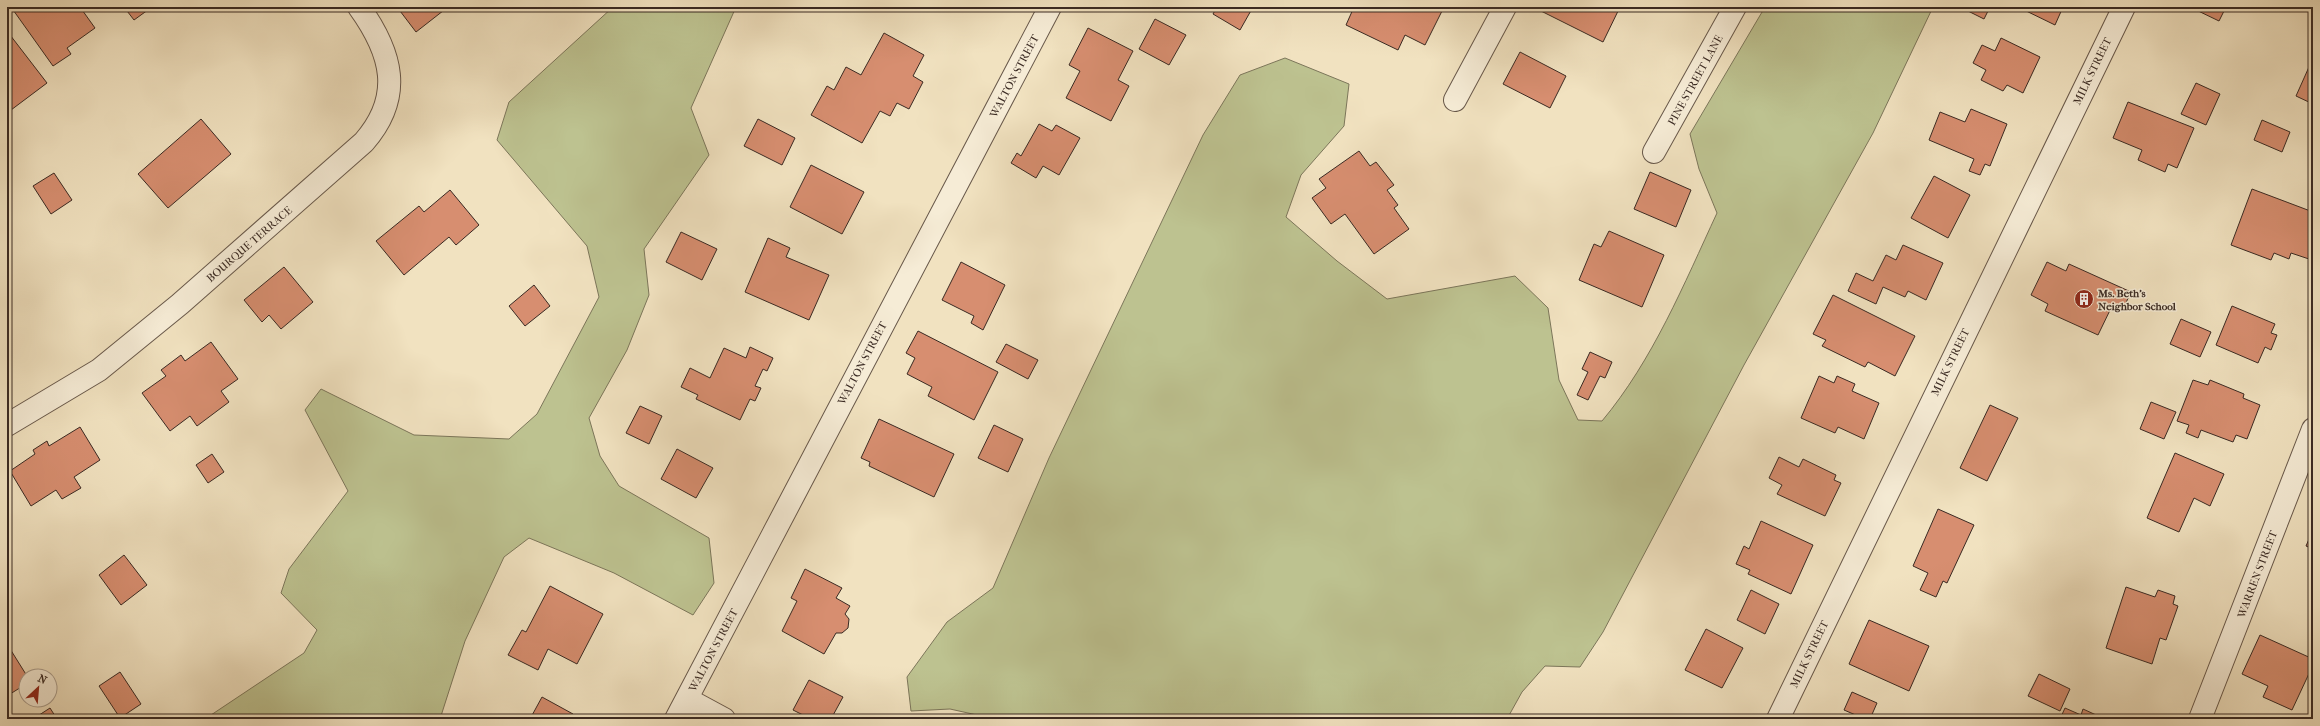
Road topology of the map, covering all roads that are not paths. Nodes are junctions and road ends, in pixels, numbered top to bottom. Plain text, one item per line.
1 (359, 7) edge
2 (1050, 7) edge
3 (1505, 7) edge
4 (1736, 7) edge
5 (2124, 7) edge
6 (1455, 100) dead end
7 (1654, 152) dead end
8 (7, 425) edge
9 (2313, 429) edge
10 (687, 699) junction
11 (676, 719) edge
12 (724, 719) edge
13 (1778, 719) edge
14 (2200, 719) edge

1 - 8 street, BOURQUE TERRACE
2 - 10 street, WALTON STREET
3 - 6 street
4 - 7 street, PINE STREET LANE
5 - 13 street, MILK STREET
9 - 14 street, WARREN STREET
10 - 11 street, WALTON STREET
10 - 12 street

